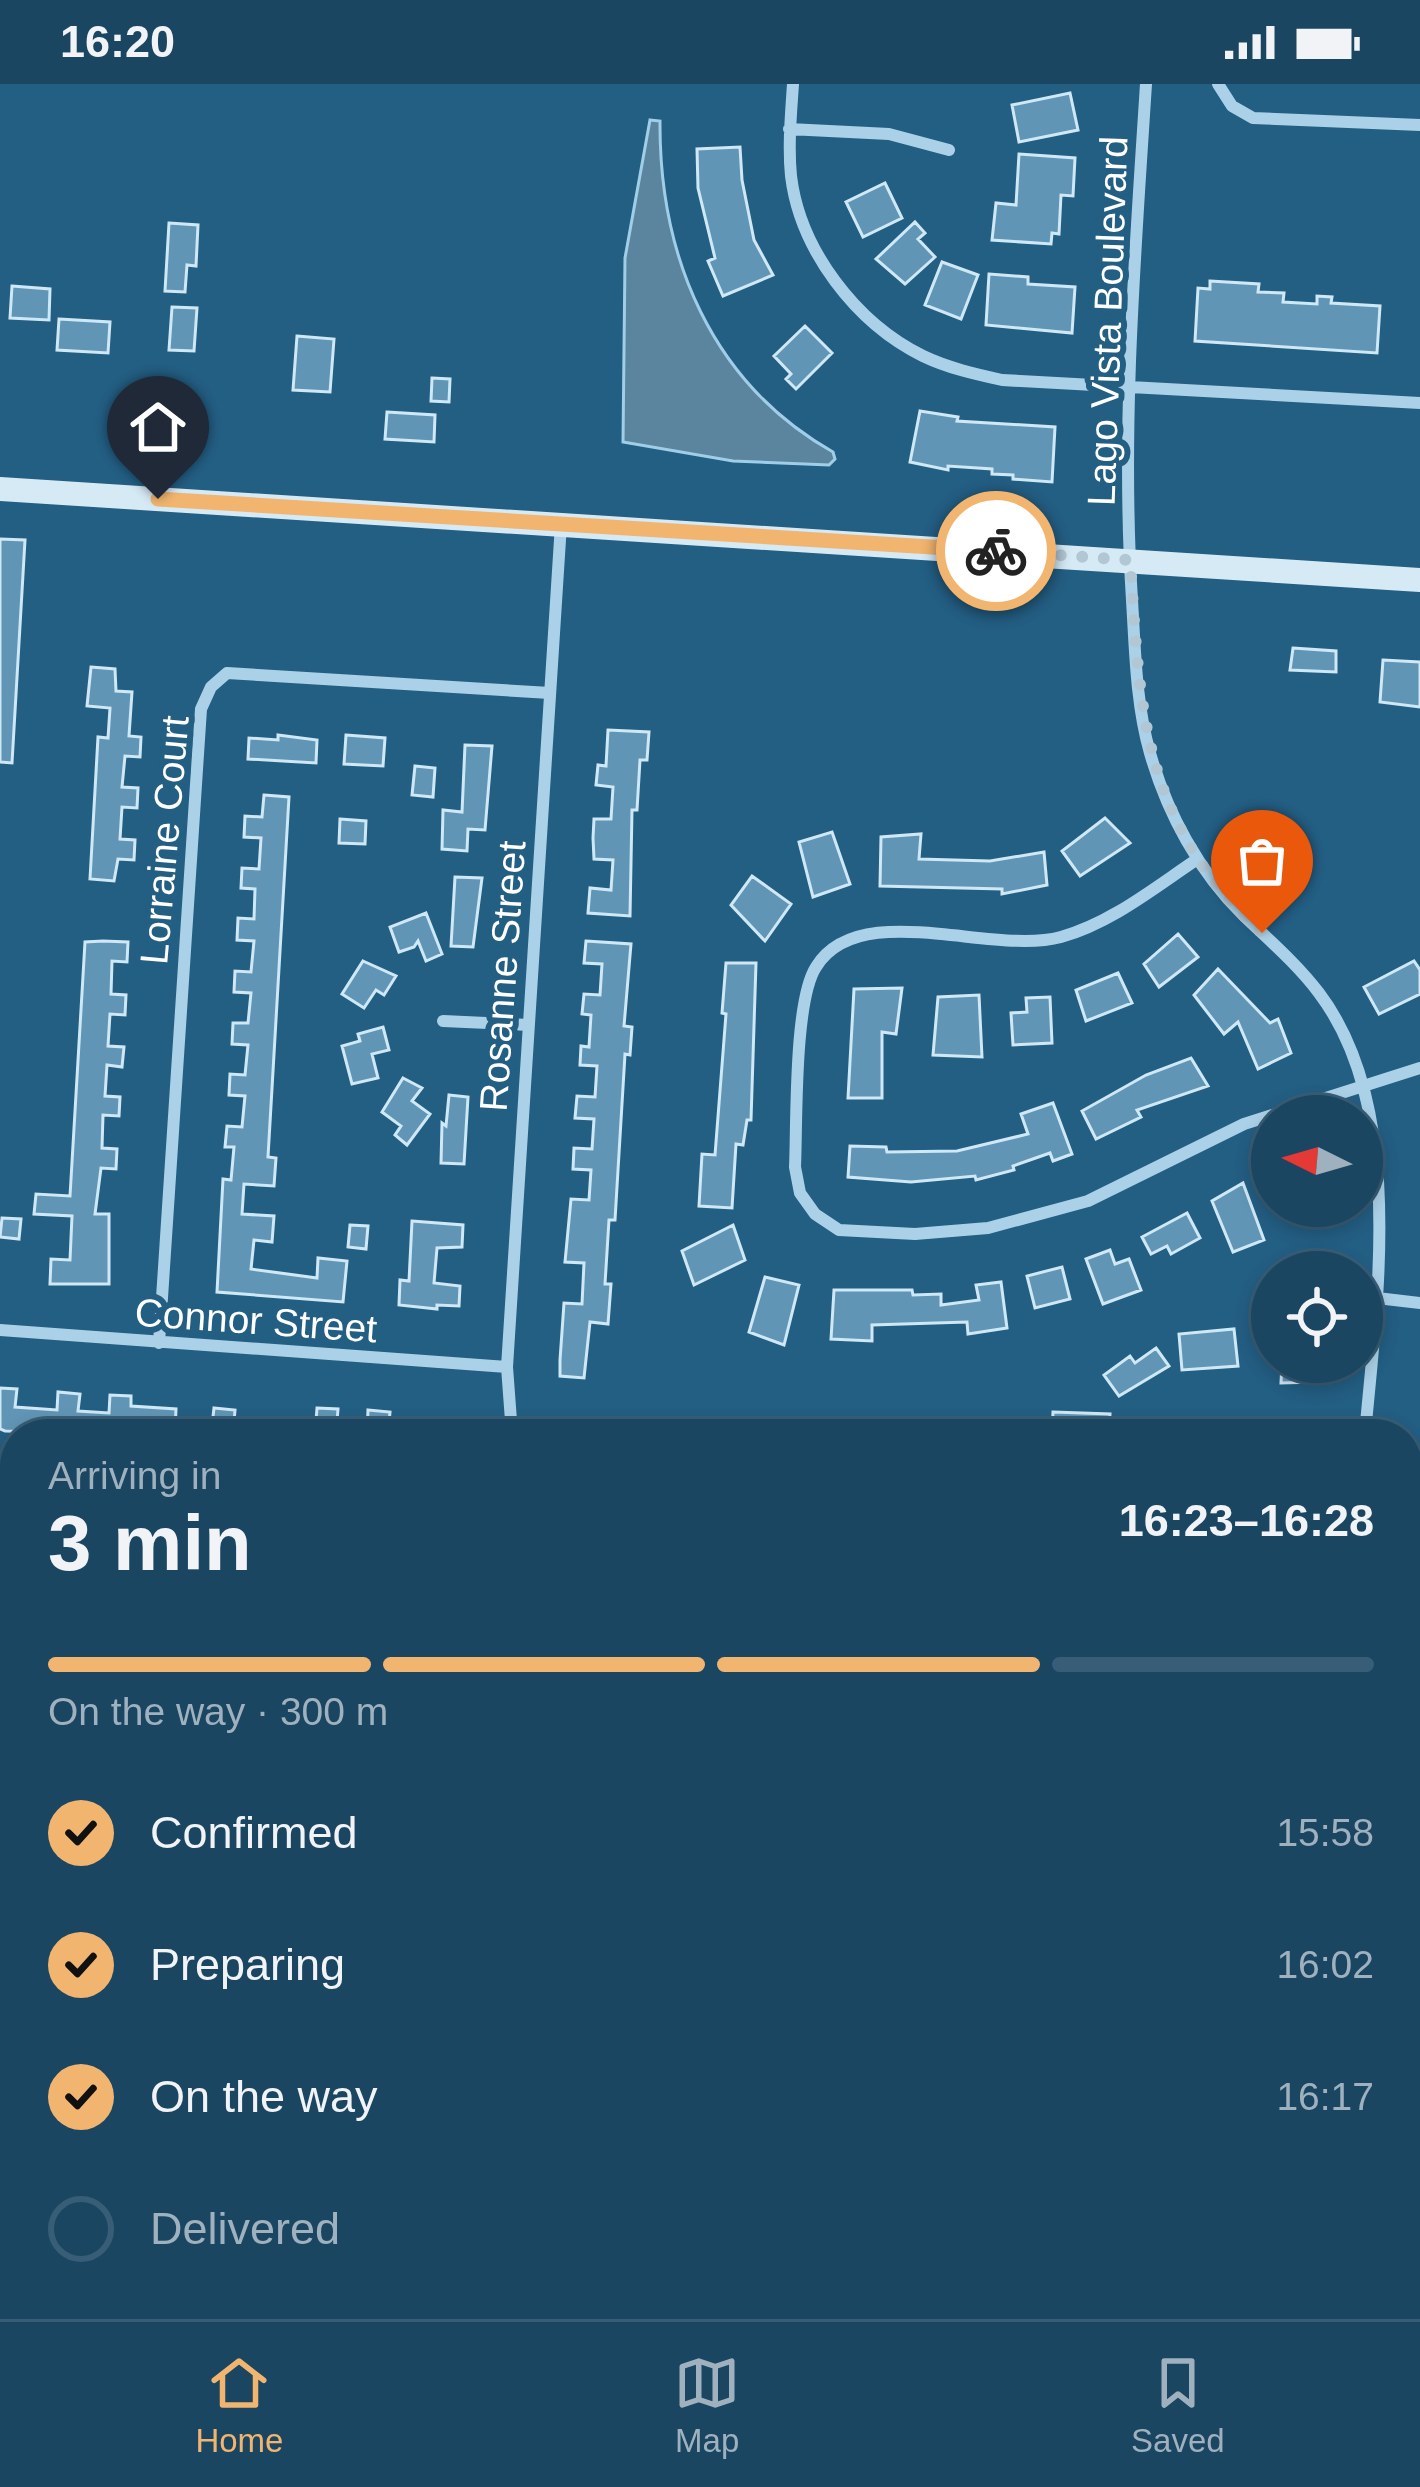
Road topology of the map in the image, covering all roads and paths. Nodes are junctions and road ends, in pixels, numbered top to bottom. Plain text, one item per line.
1 (793, 84) edge
2 (1142, 84) edge
3 (1218, 84) edge
4 (1420, 125) edge
5 (790, 129) junction
6 (950, 150) dead end
7 (1128, 388) junction
8 (1420, 403) edge
9 (0, 489) edge
10 (561, 522) junction
11 (1130, 560) junction
12 (1420, 580) edge
13 (550, 693) junction
14 (1196, 860) junction
15 (443, 1021) dead end
16 (529, 1025) junction
17 (1420, 1068) edge
18 (1361, 1087) junction
19 (1378, 1251) edge
20 (1383, 1299) edge
21 (1420, 1303) edge
22 (0, 1330) edge
23 (159, 1343) junction
24 (508, 1367) junction
25 (1370, 1383) edge
26 (511, 1419) edge
27 (1366, 1419) edge

1 - 5 street
2 - 7 street, Lago Vista Boulevard
3 - 4 street
5 - 6 street
5 - 7 street
7 - 8 street
7 - 11 street, Lago Vista Boulevard
9 - 10 street
10 - 11 street
10 - 13 street, Rosanne Street
11 - 12 street
11 - 14 street, Lago Vista Boulevard
13 - 16 street, Rosanne Street
13 - 23 street, Lorraine Court
14 - 18 street, Lago Vista Boulevard
14 - 18 street
15 - 16 street
16 - 24 street, Rosanne Street
17 - 18 street
18 - 19 street, Lago Vista Boulevard
20 - 21 street
22 - 23 street, Connor Street
23 - 24 street, Connor Street
24 - 26 street, Rosanne Street
25 - 27 street, Lago Vista Boulevard

